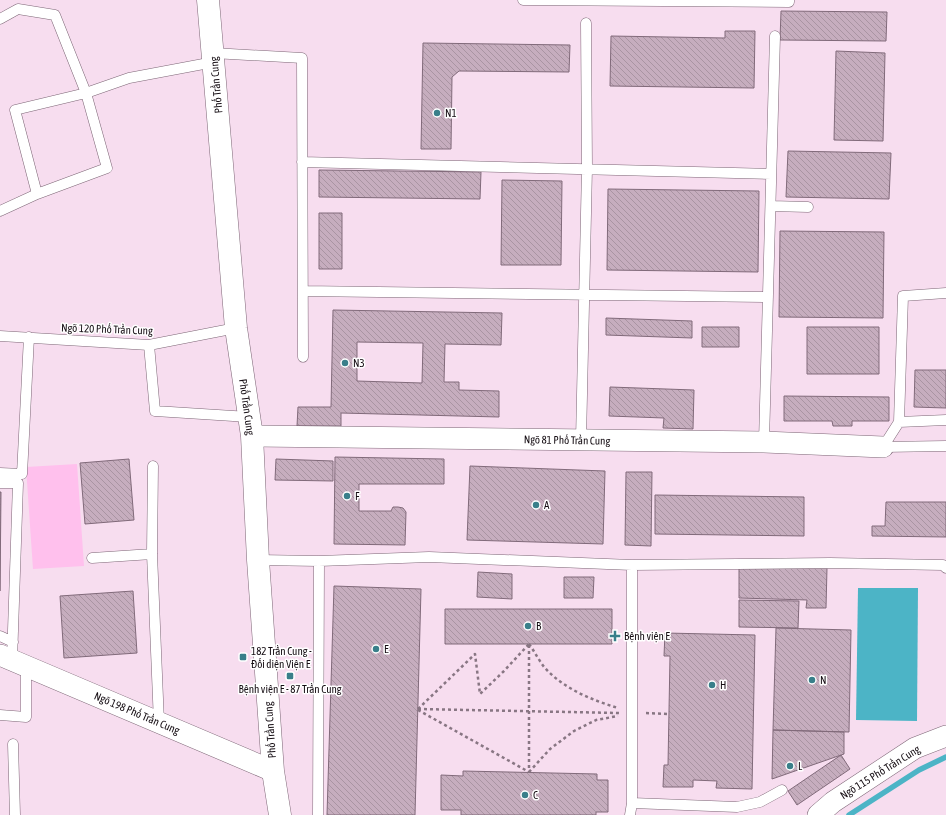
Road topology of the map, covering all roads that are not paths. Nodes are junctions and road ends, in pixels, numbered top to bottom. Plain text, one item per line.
1 (208, 0) edge
2 (523, 0) edge
3 (580, 0) edge
4 (789, 0) edge
5 (703, 1) edge
6 (0, 19) edge
7 (586, 23) dead end
8 (775, 36) dead end
9 (213, 58) junction
10 (86, 93) junction
11 (302, 162) junction
12 (587, 168) junction
13 (772, 174) junction
14 (37, 194) junction
15 (771, 206) junction
16 (808, 207) dead end
17 (0, 212) edge
18 (303, 291) junction
19 (946, 293) edge
20 (585, 294) junction
21 (768, 297) junction
22 (236, 328) junction
23 (0, 336) edge
24 (29, 337) junction
25 (149, 345) junction
26 (303, 358) dead end
27 (946, 420) edge
28 (898, 422) junction
29 (250, 427) junction
30 (582, 440) junction
31 (764, 442) junction
32 (883, 446) junction
33 (946, 446) edge
34 (153, 466) dead end
35 (0, 474) edge
36 (0, 483) edge
37 (152, 554) junction
38 (92, 558) dead end
39 (258, 560) junction
40 (319, 561) junction
41 (632, 565) junction
42 (946, 568) edge
43 (0, 636) edge
44 (13, 656) edge
45 (0, 715) edge
46 (160, 723) junction
47 (946, 736) edge
48 (13, 744) dead end
49 (273, 771) junction
50 (782, 790) dead end
51 (632, 803) junction
52 (15, 815) edge
53 (280, 815) edge
54 (318, 815) edge
55 (630, 815) edge
56 (818, 815) edge

1 - 9 main road, Phố Trần Cung
2 - 3 lane
3 - 5 lane
4 - 5 lane
6 - 10 lane
7 - 12 lane
8 - 13 lane
9 - 10 lane
9 - 11 lane
9 - 22 main road, Phố Trần Cung
10 - 14 lane
10 - 14 lane
11 - 12 lane
11 - 18 lane
12 - 13 lane
12 - 20 lane
13 - 15 lane
14 - 17 lane
15 - 16 lane
15 - 21 lane
18 - 20 lane
18 - 26 lane
19 - 28 lane
20 - 21 lane
20 - 30 lane
21 - 31 lane
22 - 25 lane, Ngõ 120 Phố Trần Cung
22 - 29 main road, Phố Trần Cung
23 - 24 lane, Ngõ 120 Phố Trần Cung
24 - 25 lane, Ngõ 120 Phố Trần Cung
24 - 35 lane
25 - 29 lane
27 - 28 lane
28 - 32 lane
29 - 30 street, Ngõ 81 Phố Trần Cung
29 - 39 main road, Phố Trần Cung
30 - 31 street, Ngõ 81 Phố Trần Cung
31 - 32 street, Ngõ 81 Phố Trần Cung
32 - 33 lane
34 - 37 lane
36 - 44 lane
37 - 38 lane
37 - 46 lane
39 - 40 lane
39 - 49 main road, Phố Trần Cung
40 - 41 lane
40 - 54 lane
41 - 42 lane
41 - 51 lane
43 - 44 lane
44 - 45 lane
44 - 46 street, Ngõ 198 Phố Trần Cung
46 - 49 street, Ngõ 198 Phố Trần Cung
47 - 56 street, Ngõ 115 Phố Trần Cung
48 - 52 lane
49 - 53 main road, Phố Trần Cung
50 - 51 lane
51 - 55 lane

